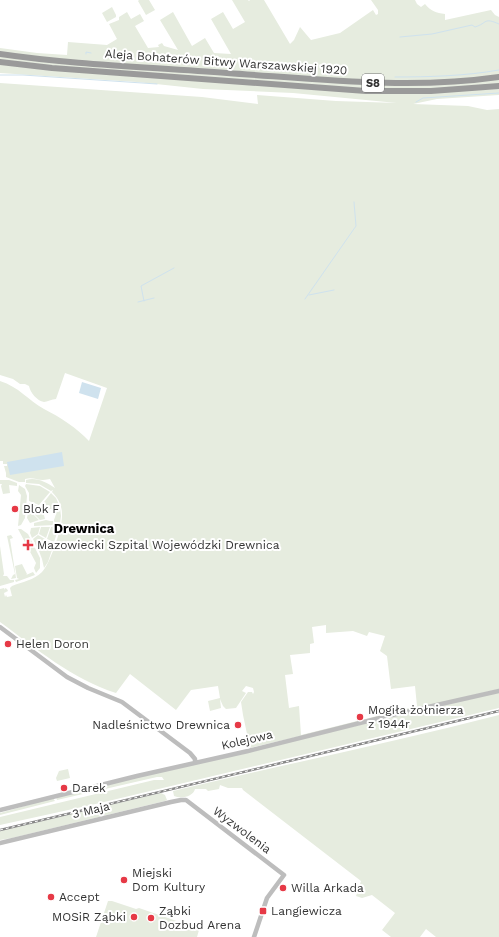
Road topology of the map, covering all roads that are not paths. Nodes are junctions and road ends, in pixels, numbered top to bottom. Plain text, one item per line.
1 (0, 54) edge
2 (0, 62) edge
3 (499, 77) edge
4 (499, 86) edge
5 (0, 627) edge
6 (499, 691) edge
7 (195, 762) junction
8 (187, 801) joint
9 (0, 810) edge
10 (0, 843) edge
11 (254, 937) edge

1 - 3 highway, Aleja Bohaterów Bitwy Warszawskiej 1920 / S8
2 - 4 highway, Aleja Bohaterów Bitwy Warszawskiej 1920 / S8
5 - 7 street
6 - 7 street, Kolejowa
7 - 9 street, Kolejowa
8 - 10 street, 3 Maja
8 - 11 street, Wyzwolenia

